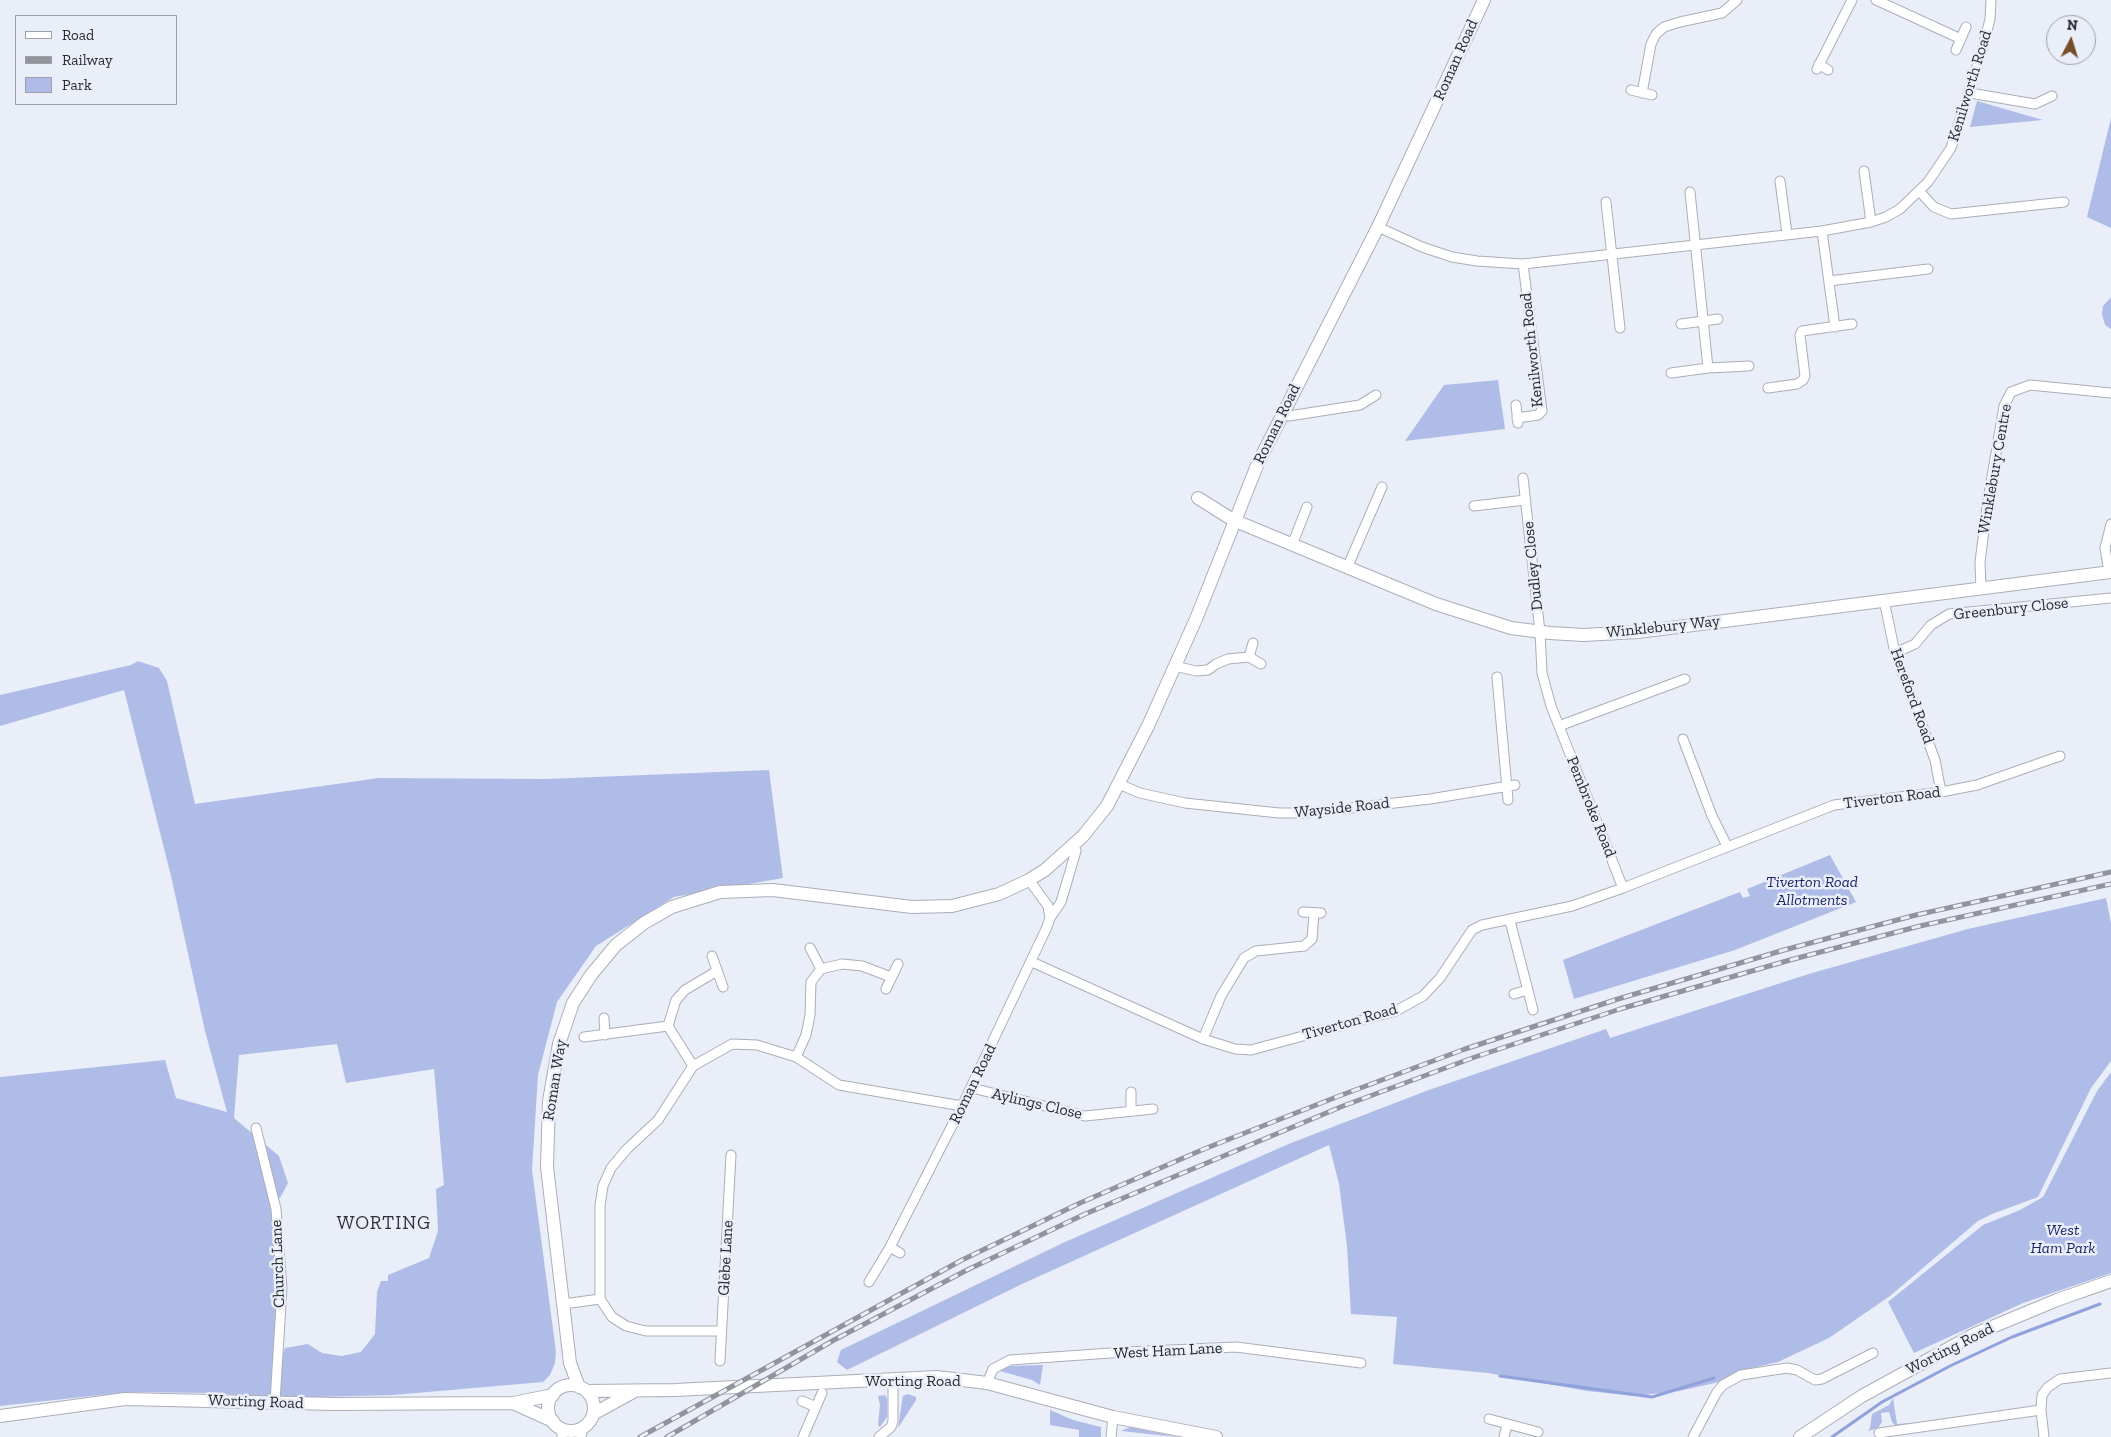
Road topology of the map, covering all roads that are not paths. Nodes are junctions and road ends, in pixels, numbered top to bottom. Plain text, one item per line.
1 (1484, 0) edge
2 (1737, 0) edge
3 (1852, 0) edge
4 (1876, 0) edge
5 (1991, 0) edge
6 (1966, 27) dead end
7 (1961, 39) junction
8 (1956, 50) dead end
9 (1828, 70) dead end
10 (1631, 90) dead end
11 (1642, 93) junction
12 (1970, 93) junction
13 (1652, 95) dead end
14 (2052, 96) dead end
15 (1864, 171) dead end
16 (1780, 181) dead end
17 (1919, 191) junction
18 (1690, 192) dead end
19 (1606, 202) dead end
20 (2064, 202) dead end
21 (1871, 222) junction
22 (1378, 227) junction
23 (1822, 231) junction
24 (1787, 234) junction
25 (1696, 244) junction
26 (1612, 255) junction
27 (1523, 264) junction
28 (1928, 269) dead end
29 (1829, 281) junction
30 (1718, 319) dead end
31 (1705, 321) junction
32 (1680, 324) dead end
33 (1852, 324) dead end
34 (1835, 327) junction
35 (1620, 328) dead end
36 (1749, 366) dead end
37 (1708, 368) junction
38 (1671, 373) dead end
39 (1768, 388) dead end
40 (2111, 393) edge
41 (1376, 395) dead end
42 (1516, 405) dead end
43 (1281, 414) junction
44 (1523, 478) dead end
45 (1382, 487) dead end
46 (1198, 498) dead end
47 (1525, 500) junction
48 (1474, 506) dead end
49 (1307, 507) dead end
50 (1233, 520) junction
51 (2111, 524) edge
52 (1292, 545) junction
53 (1347, 568) junction
54 (2110, 572) edge
55 (1981, 589) junction
56 (2111, 598) edge
57 (1884, 600) junction
58 (1540, 632) junction
59 (1253, 643) dead end
60 (1894, 653) junction
61 (1250, 657) junction
62 (1261, 664) dead end
63 (1175, 666) junction
64 (1497, 677) dead end
65 (1685, 679) dead end
66 (1559, 726) junction
67 (1683, 739) dead end
68 (2060, 756) dead end
69 (1119, 784) junction
70 (1511, 785) junction
71 (1941, 792) junction
72 (1508, 800) dead end
73 (1074, 846) junction
74 (1727, 846) junction
75 (1029, 880) junction
76 (1623, 888) junction
77 (1303, 912) dead end
78 (1050, 918) junction
79 (1510, 920) junction
80 (810, 948) dead end
81 (712, 956) dead end
82 (1032, 962) junction
83 (898, 964) dead end
84 (821, 969) junction
85 (717, 971) junction
86 (891, 977) junction
87 (723, 987) dead end
88 (886, 989) dead end
89 (1527, 990) junction
90 (1514, 994) dead end
91 (1533, 1010) dead end
92 (604, 1018) dead end
93 (668, 1026) junction
94 (604, 1035) junction
95 (584, 1037) dead end
96 (1203, 1039) junction
97 (796, 1056) junction
98 (693, 1066) junction
99 (972, 1088) junction
100 (1131, 1092) dead end
101 (962, 1106) junction
102 (1153, 1109) dead end
103 (1131, 1110) junction
104 (256, 1128) dead end
105 (732, 1155) dead end
106 (890, 1247) junction
107 (900, 1253) dead end
108 (2111, 1281) edge
109 (869, 1282) dead end
110 (600, 1299) junction
111 (563, 1304) junction
112 (721, 1331) junction
113 (1873, 1352) dead end
114 (720, 1361) dead end
115 (1361, 1362) dead end
116 (570, 1363) junction
117 (2111, 1373) edge
118 (893, 1379) junction
119 (987, 1383) junction
120 (565, 1386) junction
121 (582, 1389) junction
122 (634, 1392) junction
123 (822, 1393) dead end
124 (553, 1395) junction
125 (802, 1400) dead end
126 (275, 1402) junction
127 (513, 1403) junction
128 (816, 1407) junction
129 (2040, 1410) junction
130 (593, 1414) junction
131 (0, 1416) edge
132 (1112, 1417) junction
133 (1489, 1419) dead end
134 (1507, 1425) junction
135 (559, 1429) edge
136 (582, 1432) edge
137 (1538, 1432) dead end
138 (1879, 1433) dead end
139 (803, 1437) edge
140 (879, 1437) edge
141 (1111, 1437) edge
142 (1216, 1437) edge
143 (1504, 1437) edge
144 (1693, 1437) edge
145 (1800, 1437) edge
146 (2044, 1437) edge

1 - 22 street, Roman Road
2 - 11 street
3 - 9 street
4 - 7 street
5 - 12 street, Kenilworth Road
6 - 7 street
7 - 8 street
10 - 11 street
11 - 13 street
12 - 14 street
12 - 17 street, Kenilworth Road
15 - 21 street
16 - 24 street
17 - 20 street
17 - 21 street, Kenilworth Road
18 - 25 street
19 - 26 street
21 - 23 street, Kenilworth Road
22 - 27 street, Kenilworth Road
22 - 43 street, Roman Road
23 - 24 street, Kenilworth Road
23 - 29 street
24 - 25 street, Kenilworth Road
25 - 26 street, Kenilworth Road
25 - 31 street
26 - 27 street, Kenilworth Road
26 - 35 street
27 - 42 street, Kenilworth Road
28 - 29 street
29 - 34 street
30 - 31 street
31 - 32 street
31 - 37 street
33 - 34 street
34 - 39 street
36 - 37 street
37 - 38 street
40 - 55 street, Winklebury Centre
41 - 43 street
43 - 50 street, Roman Road
44 - 47 street, Dudley Close
45 - 53 street
46 - 50 street, Winklebury Way
47 - 48 street, Dudley Close
47 - 58 street, Dudley Close
49 - 52 street
50 - 52 street, Winklebury Way
50 - 63 street, Roman Road
51 - 54 street
52 - 53 street, Winklebury Way
53 - 58 street, Winklebury Way
54 - 55 street, Winklebury Way
55 - 57 street, Winklebury Way
56 - 60 street, Greenbury Close
57 - 58 street, Winklebury Way
57 - 60 street, Hereford Road
58 - 66 street, Pembroke Road
59 - 61 street
60 - 71 street, Hereford Road
61 - 62 street
61 - 63 street
63 - 69 street, Roman Road
64 - 70 street
65 - 66 street
66 - 76 street, Pembroke Road
67 - 74 street
68 - 71 street, Tiverton Road
69 - 70 street, Wayside Road
69 - 73 street, Roman Road
70 - 72 street
71 - 74 street, Tiverton Road
73 - 75 street, Roman Road
73 - 78 street, Roman Road
74 - 76 street, Tiverton Road
75 - 78 street
75 - 111 street, Roman Way
76 - 79 street, Tiverton Road
77 - 96 street
78 - 82 street, Roman Road
79 - 89 street
79 - 96 street, Tiverton Road
80 - 84 street
81 - 85 street
82 - 96 street, Tiverton Road
82 - 99 street, Roman Road
83 - 86 street
84 - 86 street
84 - 97 street
85 - 87 street
85 - 93 street
86 - 88 street
89 - 90 street
89 - 91 street
92 - 94 street
93 - 94 street
93 - 98 street
94 - 95 street
97 - 98 street
97 - 101 street
98 - 110 street
99 - 101 street, Roman Road
99 - 103 street, Aylings Close
100 - 103 street
101 - 106 street, Roman Road
102 - 103 street, Aylings Close
104 - 126 street, Church Lane
105 - 112 street, Glebe Lane
106 - 107 street
106 - 109 street, Roman Road
108 - 145 street, Worting Road
110 - 111 street
110 - 112 street
111 - 116 street, Roman Way
112 - 114 street, Glebe Lane
113 - 144 street
115 - 119 street, West Ham Lane
116 - 120 street, Roman Way
116 - 121 street, Roman Way
117 - 129 street
118 - 119 street, Worting Road
118 - 122 street, Worting Road
118 - 140 street
119 - 132 street, Worting Road
120 - 121 street
120 - 124 street
121 - 122 street, Worting Road
121 - 130 street
122 - 130 street, Worting Road
123 - 128 street
124 - 127 street, Worting Road
124 - 135 street
125 - 128 street
126 - 127 street, Worting Road
126 - 131 street, Worting Road
127 - 135 street, Worting Road
128 - 139 street
129 - 138 street
129 - 146 street
130 - 136 street
132 - 141 street
132 - 142 street, Worting Road
133 - 134 street
134 - 137 street
134 - 143 street
135 - 136 street

